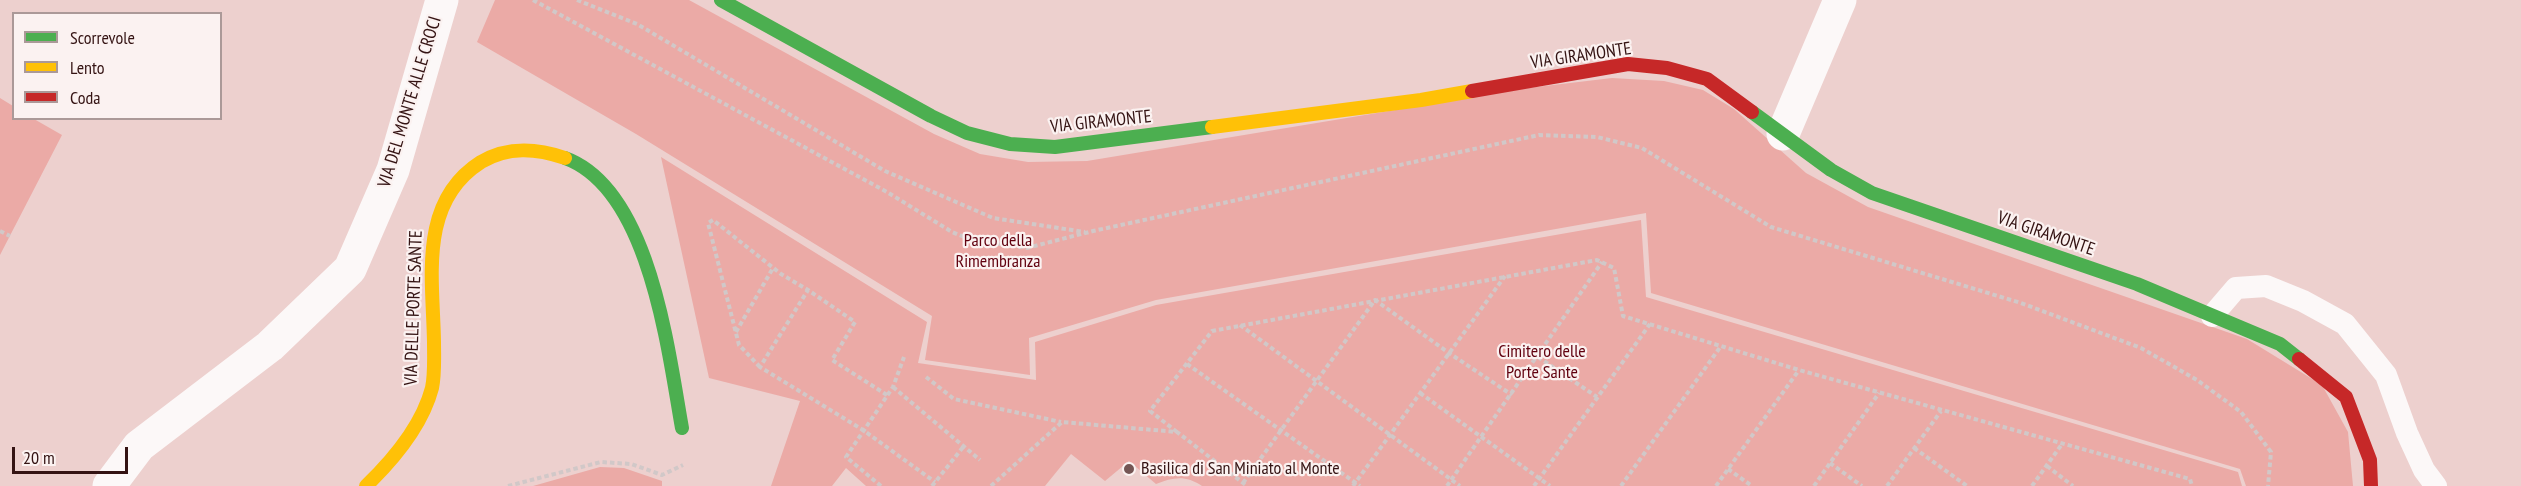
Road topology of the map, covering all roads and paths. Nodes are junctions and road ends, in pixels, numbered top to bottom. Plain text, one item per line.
1 (442, 0) edge
2 (533, 0) edge
3 (577, 0) edge
4 (721, 0) edge
5 (1840, 0) edge
6 (1783, 134) junction
7 (0, 231) edge
8 (1088, 232) junction
9 (10, 236) dead end
10 (1602, 262) junction
11 (773, 268) junction
12 (1505, 276) junction
13 (808, 290) junction
14 (1375, 300) junction
15 (2212, 316) junction
16 (1239, 324) junction
17 (1650, 324) junction
18 (735, 333) junction
19 (1721, 346) junction
20 (1449, 353) junction
21 (903, 357) dead end
22 (1538, 357) junction
23 (1187, 364) junction
24 (760, 367) junction
25 (1799, 370) junction
26 (926, 377) dead end
27 (1317, 381) junction
28 (893, 387) junction
29 (1420, 393) junction
30 (1879, 393) junction
31 (887, 395) junction
32 (1512, 395) junction
33 (1597, 397) junction
34 (1941, 411) junction
35 (1062, 422) junction
36 (682, 428) dead end
37 (863, 430) junction
38 (1282, 430) junction
39 (1177, 432) junction
40 (1390, 435) junction
41 (1482, 437) junction
42 (2062, 444) junction
43 (964, 446) junction
44 (1914, 448) junction
45 (980, 460) dead end
46 (691, 461) dead end
47 (1830, 463) junction
48 (2047, 466) junction
49 (1728, 469) junction
50 (1539, 478) junction
51 (1452, 480) junction
52 (934, 484) edge
53 (1245, 485) edge
54 (1356, 485) edge
55 (109, 486) edge
56 (366, 486) edge
57 (508, 486) edge
58 (881, 486) edge
59 (992, 486) edge
60 (1447, 486) edge
61 (1460, 486) edge
62 (1534, 486) edge
63 (1550, 486) edge
64 (1621, 486) edge
65 (1716, 486) edge
66 (1752, 486) edge
67 (1814, 486) edge
68 (1862, 486) edge
69 (1887, 486) edge
70 (1967, 486) edge
71 (2032, 486) edge
72 (2073, 486) edge
73 (2192, 486) edge
74 (2268, 486) edge
75 (2371, 486) edge
76 (2436, 486) edge

1 - 55 street, VIA DEL MONTE ALLE CROCI
2 - 8 path
3 - 8 path
4 - 6 street, VIA GIRAMONTE
5 - 6 street
6 - 15 street, VIA GIRAMONTE
7 - 9 path
8 - 74 path
10 - 12 path
10 - 17 path
10 - 22 path
11 - 13 path
11 - 18 path
11 - 18 path
12 - 14 path
12 - 20 path
13 - 24 path
13 - 31 path
14 - 16 path
14 - 20 path
14 - 27 path
15 - 75 street, VIA GIRAMONTE
15 - 76 lane
16 - 23 path
16 - 27 path
17 - 19 path
17 - 33 path
18 - 24 path
19 - 25 path
19 - 64 path
20 - 29 path
20 - 32 path
21 - 28 path
22 - 32 path
22 - 33 path
23 - 38 path
23 - 39 path
24 - 37 path
25 - 30 path
25 - 49 path
26 - 35 path
27 - 38 path
27 - 40 path
28 - 31 path
28 - 43 path
29 - 40 path
29 - 41 path
30 - 34 path
30 - 47 path
31 - 37 path
32 - 41 path
33 - 50 path
34 - 42 path
34 - 44 path
35 - 39 path
35 - 59 path
36 - 56 street, VIA DELLE PORTE SANTE
37 - 52 path
37 - 58 path
38 - 53 path
38 - 54 path
39 - 53 path
40 - 51 path
40 - 54 path
41 - 50 path
41 - 51 path
42 - 48 path
42 - 73 path
43 - 45 path
43 - 52 path
44 - 69 path
44 - 70 path
46 - 57 path
47 - 67 path
47 - 68 path
48 - 71 path
48 - 72 path
49 - 65 path
49 - 66 path
50 - 62 path
50 - 63 path
51 - 60 path
51 - 61 path

